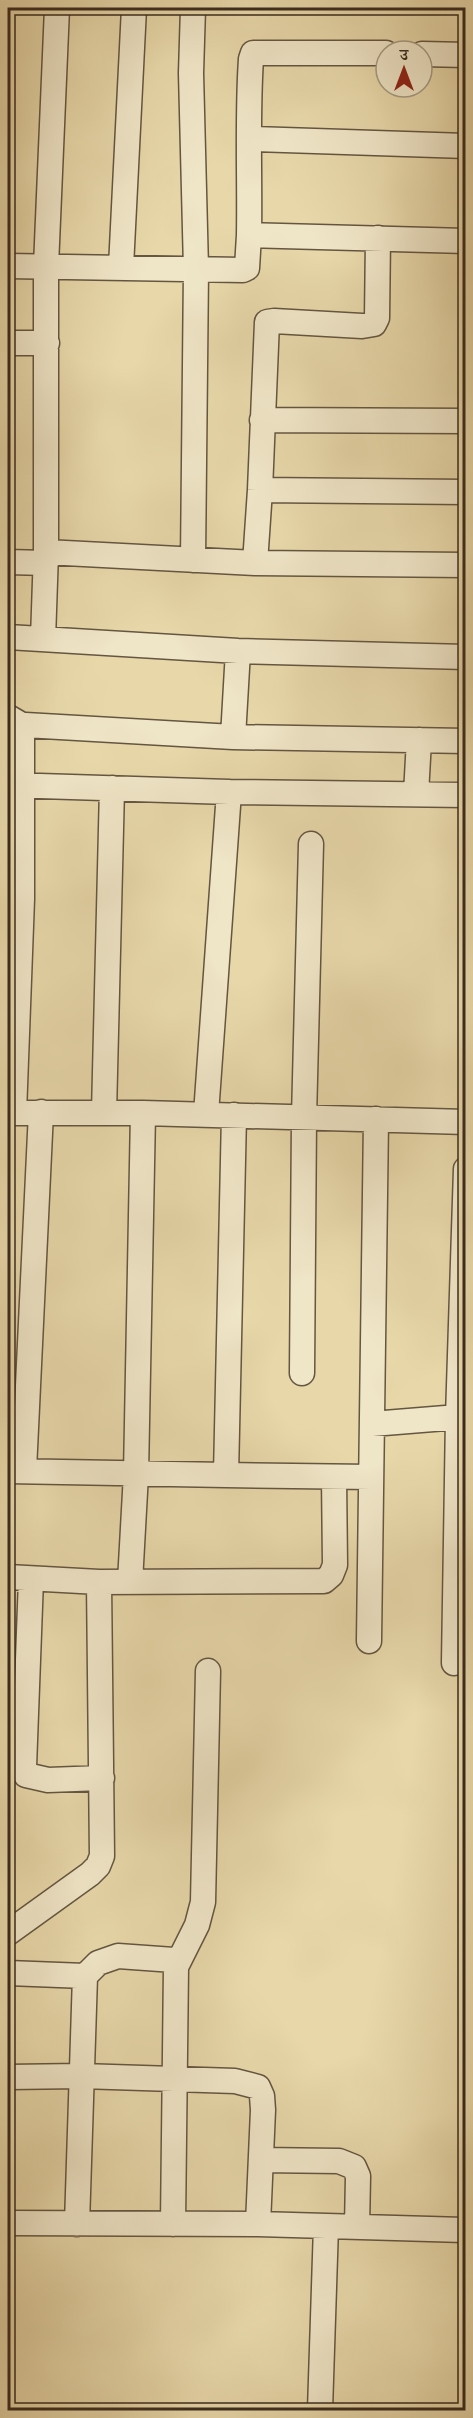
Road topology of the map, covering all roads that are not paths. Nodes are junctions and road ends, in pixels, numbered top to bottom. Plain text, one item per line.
1 (57, 8) edge
2 (134, 8) edge
3 (193, 8) edge
4 (374, 53) edge
5 (434, 54) edge
6 (465, 55) edge
7 (250, 139) junction
8 (465, 146) edge
9 (249, 235) junction
10 (378, 238) junction
11 (465, 241) edge
12 (8, 266) edge
13 (46, 266) junction
14 (121, 267) junction
15 (196, 269) junction
16 (8, 343) edge
17 (47, 343) junction
18 (262, 420) junction
19 (465, 421) edge
20 (260, 490) junction
21 (465, 492) edge
22 (46, 558) junction
23 (194, 560) junction
24 (8, 562) edge
25 (255, 562) junction
26 (465, 565) edge
27 (8, 637) edge
28 (43, 639) junction
29 (238, 651) junction
30 (465, 657) edge
31 (12, 722) edge
32 (233, 737) junction
33 (419, 740) junction
34 (465, 741) edge
35 (14, 785) edge
36 (112, 788) junction
37 (229, 792) junction
38 (416, 794) junction
39 (465, 795) edge
40 (311, 844) dead end
41 (41, 1112) junction
42 (10, 1113) edge
43 (104, 1113) junction
44 (143, 1113) junction
45 (206, 1114) junction
46 (234, 1115) junction
47 (304, 1118) junction
48 (376, 1119) junction
49 (465, 1122) edge
50 (465, 1169) edge
51 (302, 1373) dead end
52 (461, 1402) edge
53 (372, 1424) junction
54 (16, 1471) edge
55 (136, 1474) junction
56 (226, 1475) junction
57 (334, 1476) junction
58 (371, 1477) junction
59 (19, 1578) edge
60 (99, 1582) junction
61 (129, 1582) junction
62 (369, 1641) dead end
63 (454, 1663) dead end
64 (208, 1671) dead end
65 (102, 1778) junction
66 (8, 1933) edge
67 (176, 1967) junction
68 (8, 1973) edge
69 (85, 1976) junction
70 (81, 2076) junction
71 (8, 2077) edge
72 (176, 2079) junction
73 (261, 2160) junction
74 (8, 2223) edge
75 (77, 2224) junction
76 (173, 2224) junction
77 (258, 2224) junction
78 (326, 2226) junction
79 (357, 2227) junction
80 (464, 2230) edge
81 (320, 2410) edge

1 - 13 street
2 - 14 street
3 - 15 street
4 - 7 street
5 - 6 street
7 - 8 street
7 - 9 street
9 - 10 street
9 - 15 street
10 - 11 street
10 - 18 street
12 - 13 street
13 - 14 street
13 - 17 street
14 - 15 street
15 - 23 street
16 - 17 street
17 - 22 street
18 - 19 street
18 - 20 street
20 - 21 street
20 - 25 street
22 - 23 street
22 - 24 street
22 - 28 street
23 - 25 street
25 - 26 street
27 - 28 street
28 - 29 street
29 - 30 street
29 - 32 street
31 - 32 street
31 - 35 street
32 - 33 street
33 - 34 street
33 - 38 street
35 - 36 street
35 - 42 street
36 - 37 street
36 - 43 street
37 - 38 street
37 - 45 street
38 - 39 street
40 - 47 street
41 - 42 street
41 - 43 street
41 - 54 street
43 - 44 street
44 - 45 street
44 - 55 street
45 - 46 street
46 - 47 street
46 - 56 street
47 - 48 street
47 - 51 street
48 - 49 street
48 - 53 street
50 - 52 street
52 - 53 street
52 - 63 street
53 - 58 street
54 - 55 street
55 - 56 street
55 - 61 street
56 - 57 street
57 - 58 street
57 - 61 street
58 - 62 street
59 - 60 street
59 - 65 street
60 - 61 street
60 - 65 street
64 - 67 street
65 - 66 street
67 - 69 street
67 - 72 street
68 - 69 street
69 - 70 street
70 - 71 street
70 - 72 street
70 - 75 street
72 - 73 street
72 - 76 street
73 - 77 street
73 - 79 street
74 - 75 street
75 - 76 street
76 - 77 street
77 - 78 street
78 - 79 street
78 - 81 street
79 - 80 street

